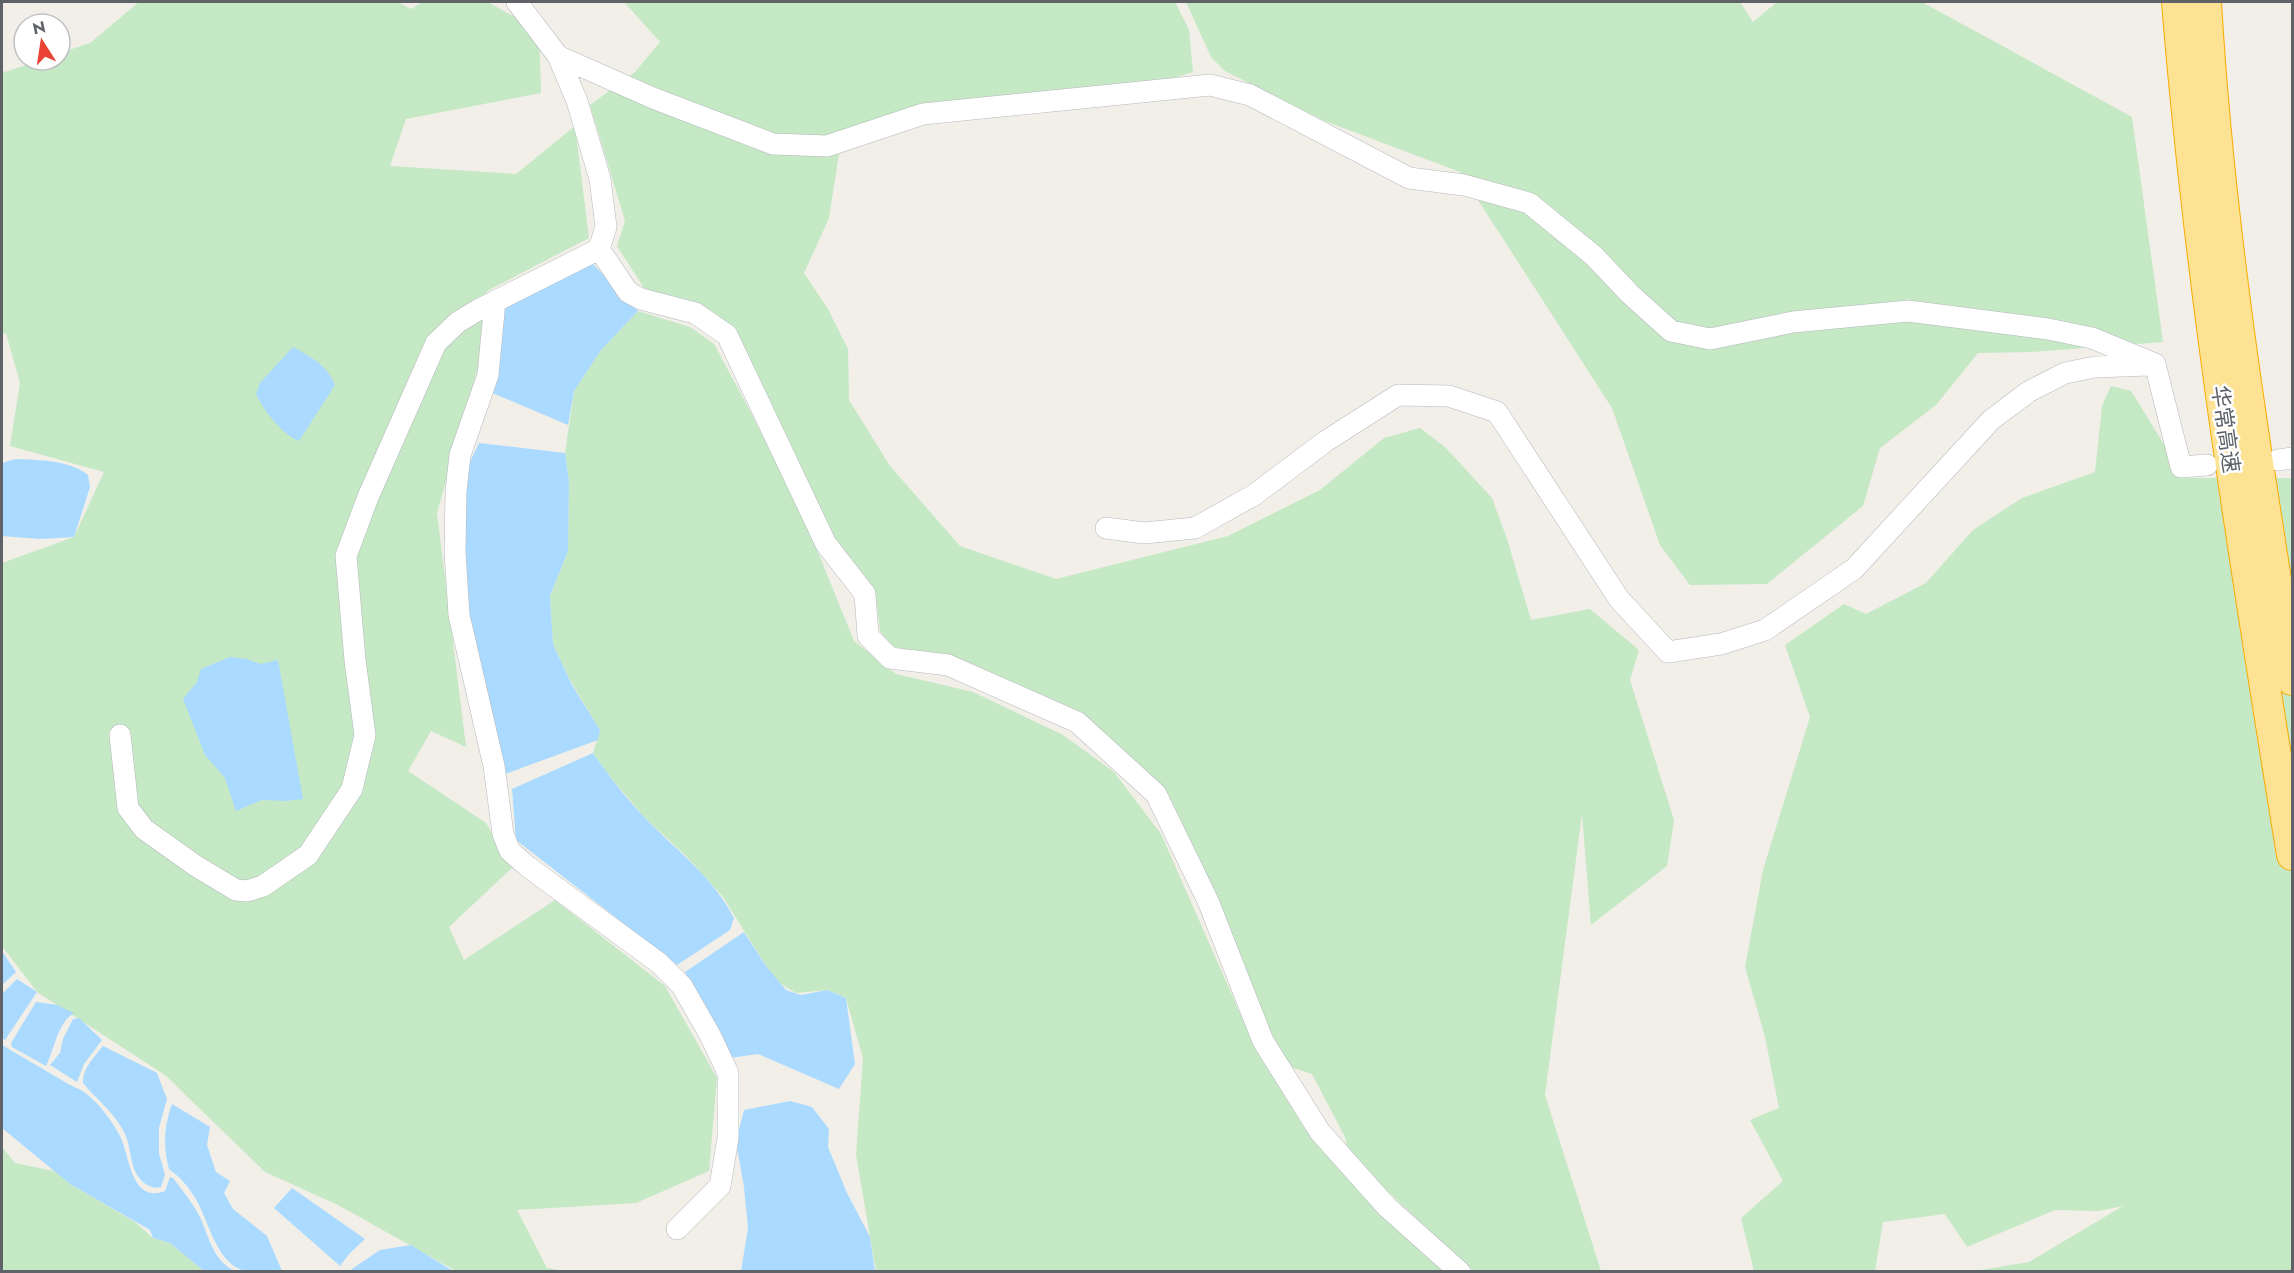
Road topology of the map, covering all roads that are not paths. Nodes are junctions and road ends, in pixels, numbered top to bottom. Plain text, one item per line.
1 (517, 2) edge
2 (2177, 2) edge
3 (2206, 2) edge
4 (558, 56) junction
5 (599, 249) junction
6 (495, 301) junction
7 (2155, 364) junction
8 (2207, 465) dead end
9 (1106, 528) dead end
10 (2292, 680) edge
11 (120, 735) dead end
12 (2292, 855) edge
13 (677, 1229) dead end
14 (1460, 1272) edge

1 - 4 street
2 - 12 highway, 华常高速
3 - 10 highway, 华常高速
4 - 5 street
4 - 7 street
5 - 6 street
5 - 14 street
6 - 11 street
6 - 13 street
7 - 8 street
7 - 9 street

